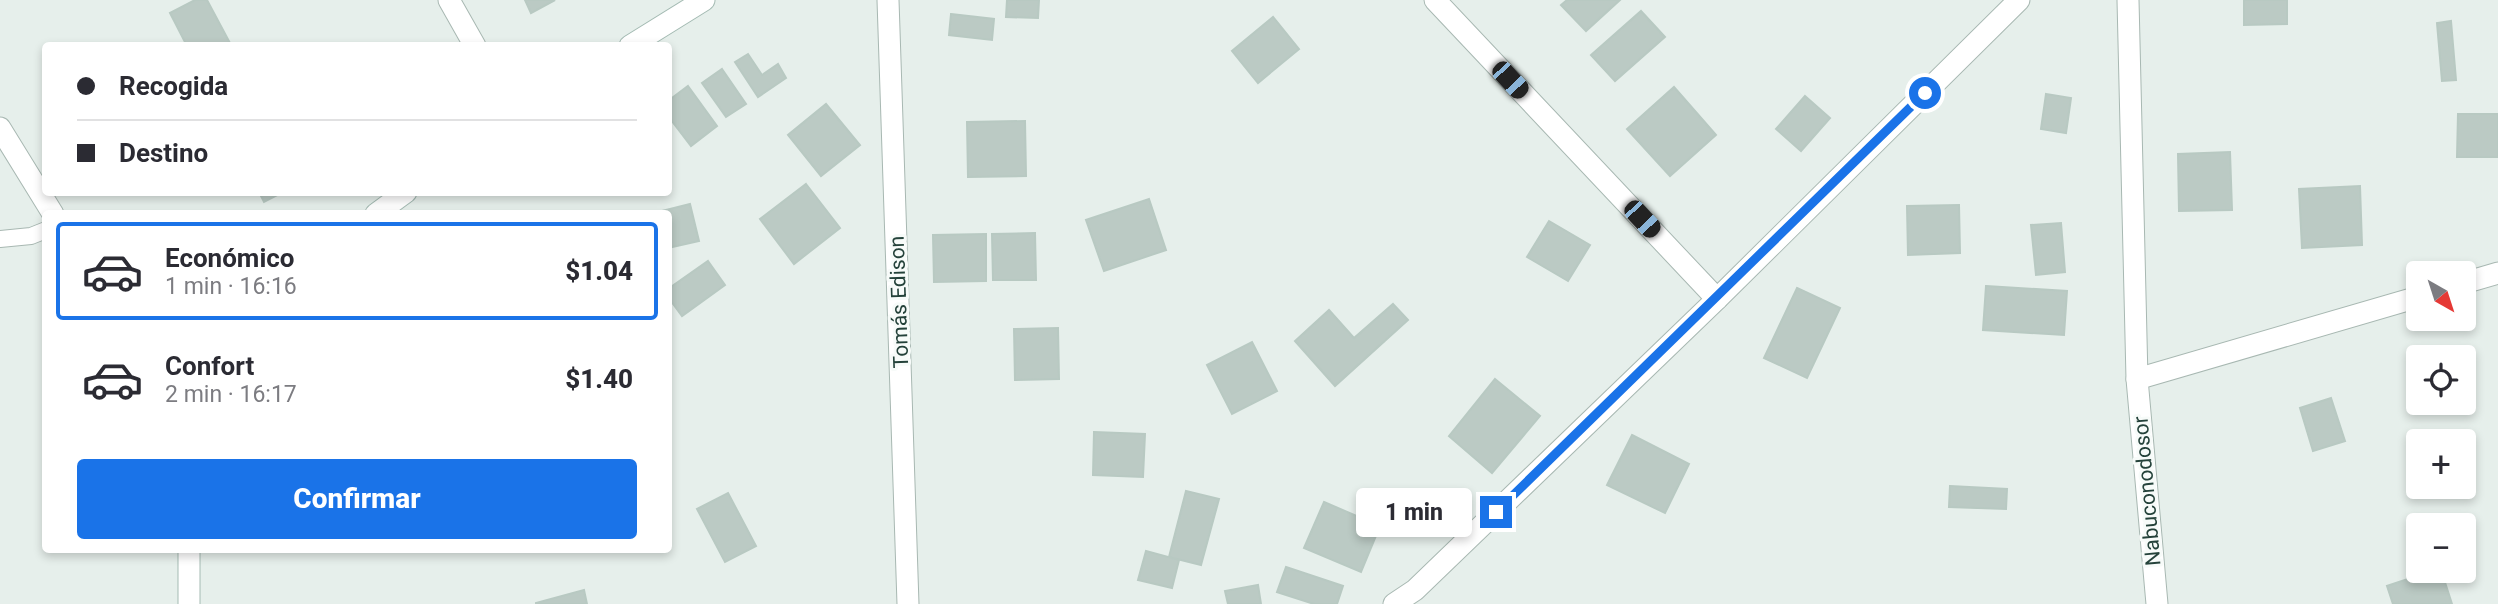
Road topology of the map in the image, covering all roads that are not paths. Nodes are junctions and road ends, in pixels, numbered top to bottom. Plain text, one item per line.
1 (449, 0) edge
2 (704, 0) edge
3 (888, 0) edge
4 (1435, 0) edge
5 (2019, 0) edge
6 (2128, 0) edge
7 (473, 42) edge
8 (636, 42) edge
9 (0, 128) edge
10 (401, 196) edge
11 (51, 210) edge
12 (381, 210) edge
13 (42, 232) edge
14 (0, 239) edge
15 (2498, 273) edge
16 (2476, 279) edge
17 (1717, 299) junction
18 (2406, 301) edge
19 (2137, 379) junction
20 (189, 553) edge
21 (188, 604) edge
22 (908, 604) edge
23 (1394, 604) edge
24 (2157, 604) edge

1 - 7 street
2 - 8 street
3 - 22 street, Tomás Edison
4 - 17 street
5 - 17 street
6 - 19 street, Nabuconodosor
9 - 11 street
10 - 12 street
13 - 14 lane
15 - 16 street
17 - 23 street
18 - 19 street
19 - 24 street, Nabuconodosor
20 - 21 street

